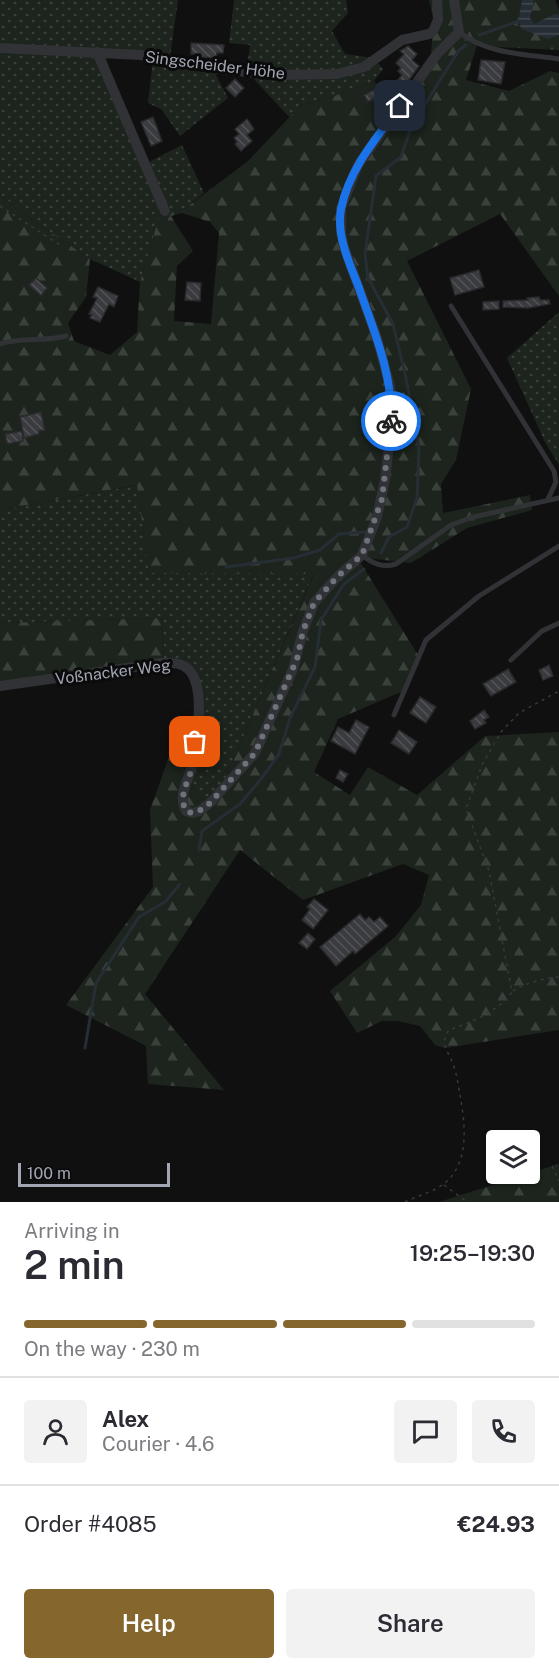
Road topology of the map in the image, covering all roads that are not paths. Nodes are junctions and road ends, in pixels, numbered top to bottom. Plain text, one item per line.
1 (437, 0) edge
2 (454, 0) edge
3 (459, 32) junction
4 (0, 48) edge
5 (97, 52) junction
6 (559, 59) edge
7 (165, 211) dead end
8 (451, 306) dead end
9 (66, 336) dead end
10 (0, 344) edge
11 (559, 498) edge
12 (548, 499) junction
13 (559, 546) edge
14 (362, 555) junction
15 (559, 623) edge
16 (511, 660) dead end
17 (0, 686) edge
18 (394, 715) dead end

1 - 5 street, Singscheider Höhe
2 - 3 street
3 - 6 lane
3 - 14 street, Voßnacker Weg
4 - 5 street, Singscheider Höhe
5 - 7 street
8 - 12 lane
9 - 10 lane
11 - 12 lane
12 - 14 lane
13 - 18 lane
14 - 17 street, Voßnacker Weg
15 - 16 lane

